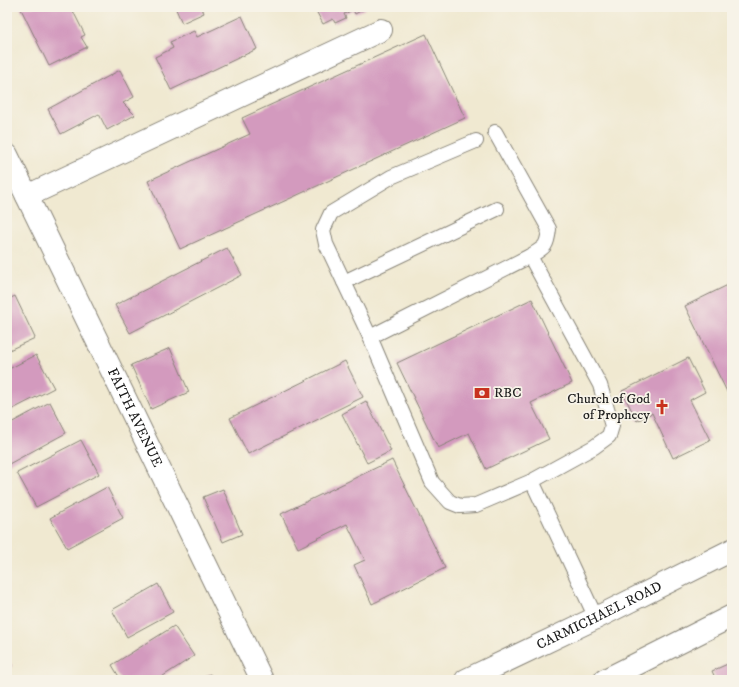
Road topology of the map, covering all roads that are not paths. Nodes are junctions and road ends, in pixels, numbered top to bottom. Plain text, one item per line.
1 (381, 30) dead end
2 (495, 132) dead end
3 (476, 141) dead end
4 (7, 155) edge
5 (27, 196) junction
6 (497, 209) dead end
7 (530, 256) junction
8 (344, 282) junction
9 (370, 337) junction
10 (532, 480) junction
11 (732, 550) edge
12 (732, 616) edge
13 (596, 618) junction
14 (262, 680) edge
15 (466, 680) edge
16 (605, 680) edge

1 - 5 street
2 - 7 lane
3 - 8 lane
4 - 5 street, FAITH AVENUE
5 - 14 street, FAITH AVENUE
6 - 8 lane
7 - 9 lane
7 - 10 lane
8 - 9 lane
9 - 10 lane
10 - 13 lane
11 - 13 street, CARMICHAEL ROAD
12 - 16 street
13 - 15 street, CARMICHAEL ROAD

